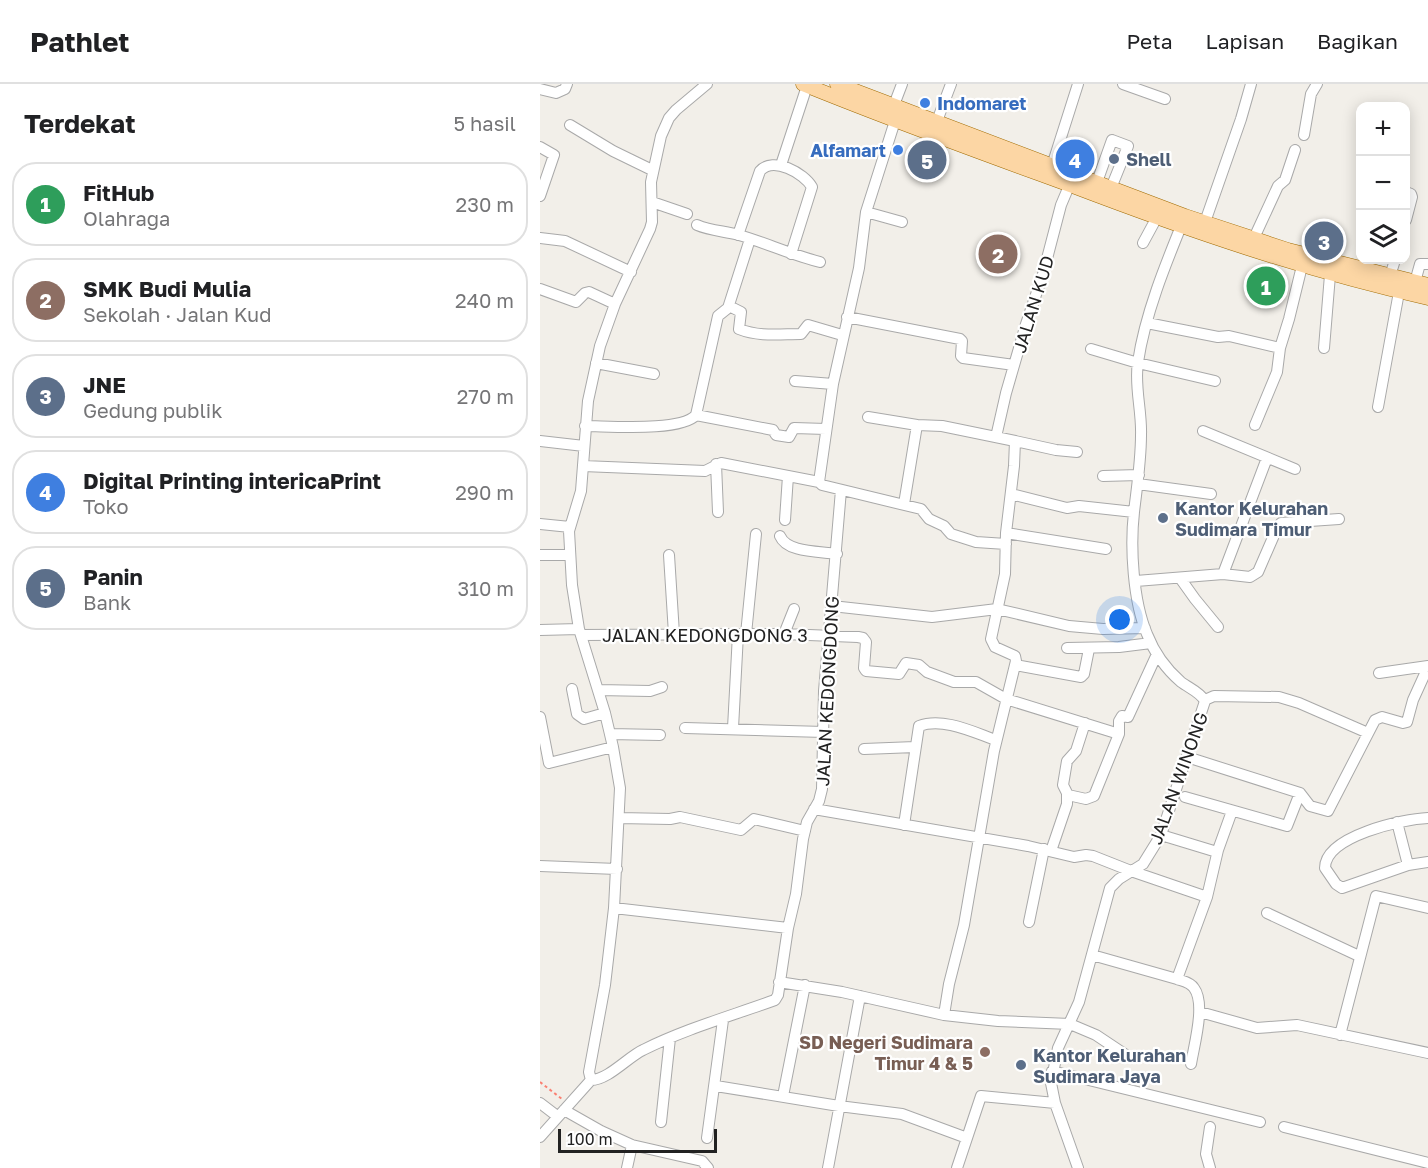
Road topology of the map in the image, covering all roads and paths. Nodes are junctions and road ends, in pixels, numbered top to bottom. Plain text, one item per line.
1 (567, 84) edge
2 (707, 84) edge
3 (837, 84) edge
4 (902, 84) edge
5 (951, 84) edge
6 (1123, 84) edge
7 (1249, 84) edge
8 (1317, 84) edge
9 (805, 85) edge
10 (1075, 85) edge
11 (540, 88) edge
12 (1165, 99) dead end
13 (894, 105) junction
14 (895, 121) junction
15 (937, 121) junction
16 (570, 124) dead end
17 (1304, 135) dead end
18 (994, 142) junction
19 (540, 147) edge
20 (1295, 150) dead end
21 (989, 156) junction
22 (1054, 164) junction
23 (781, 165) junction
24 (652, 170) junction
25 (1048, 177) junction
26 (1072, 179) junction
27 (1096, 182) junction
28 (1111, 188) junction
29 (540, 196) edge
30 (652, 202) junction
31 (866, 212) junction
32 (687, 214) dead end
33 (1156, 219) junction
34 (1183, 221) junction
35 (902, 222) dead end
36 (1205, 222) junction
37 (697, 225) dead end
38 (738, 235) junction
39 (540, 238) edge
40 (1254, 238) junction
41 (750, 239) junction
42 (1143, 243) dead end
43 (791, 255) junction
44 (820, 262) dead end
45 (1394, 264) edge
46 (1428, 264) edge
47 (1368, 265) edge
48 (1302, 266) junction
49 (631, 272) junction
50 (1330, 275) junction
51 (1390, 276) junction
52 (1421, 284) edge
53 (540, 289) edge
54 (1400, 292) junction
55 (1428, 298) edge
56 (615, 304) junction
57 (729, 306) junction
58 (847, 317) junction
59 (1147, 323) junction
60 (842, 334) junction
61 (1280, 348) junction
62 (1324, 348) dead end
63 (1091, 349) dead end
64 (596, 363) junction
65 (1138, 363) junction
66 (1014, 365) junction
67 (654, 374) dead end
68 (795, 381) dead end
69 (1215, 381) dead end
70 (833, 384) junction
71 (1378, 407) dead end
72 (696, 415) junction
73 (868, 417) dead end
74 (917, 425) junction
75 (1255, 425) dead end
76 (585, 426) junction
77 (826, 429) junction
78 (1203, 431) dead end
79 (996, 437) junction
80 (540, 441) edge
81 (1015, 441) junction
82 (584, 446) junction
83 (1077, 452) dead end
84 (1267, 458) junction
85 (716, 464) junction
86 (583, 465) junction
87 (1295, 469) dead end
88 (788, 476) junction
89 (1103, 476) dead end
90 (1138, 479) junction
91 (819, 482) junction
92 (841, 490) junction
93 (1011, 494) junction
94 (1210, 494) dead end
95 (904, 504) junction
96 (718, 512) dead end
97 (1134, 512) junction
98 (1339, 519) dead end
99 (785, 520) dead end
100 (540, 524) edge
101 (570, 527) junction
102 (1006, 532) junction
103 (756, 534) dead end
104 (780, 536) dead end
105 (1006, 544) junction
106 (1106, 549) dead end
107 (837, 554) junction
108 (540, 555) edge
109 (570, 555) junction
110 (669, 555) dead end
111 (1223, 574) junction
112 (1180, 578) junction
113 (1136, 581) junction
114 (832, 606) junction
115 (794, 609) dead end
116 (997, 609) junction
117 (1218, 627) dead end
118 (1145, 628) junction
119 (540, 630) edge
120 (580, 632) junction
121 (674, 634) junction
122 (742, 634) junction
123 (783, 634) junction
124 (828, 635) junction
125 (1151, 643) junction
126 (1067, 648) dead end
127 (1089, 649) junction
128 (1157, 654) junction
129 (1015, 665) junction
130 (1428, 667) edge
131 (1379, 673) dead end
132 (662, 687) dead end
133 (572, 689) dead end
134 (598, 690) junction
135 (1006, 699) junction
136 (1205, 700) junction
137 (604, 713) junction
138 (540, 717) edge
139 (1085, 723) junction
140 (685, 728) dead end
141 (733, 728) junction
142 (824, 732) junction
143 (610, 734) junction
144 (1119, 734) junction
145 (1368, 734) junction
146 (660, 735) dead end
147 (996, 740) junction
148 (613, 747) junction
149 (915, 747) junction
150 (864, 748) dead end
151 (1187, 757) junction
152 (1300, 793) junction
153 (1068, 795) junction
154 (1185, 797) dead end
155 (814, 809) junction
156 (1232, 811) junction
157 (619, 818) junction
158 (1428, 818) edge
159 (1397, 822) junction
160 (904, 825) junction
161 (805, 831) junction
162 (1161, 835) junction
163 (977, 838) junction
164 (1047, 850) junction
165 (1217, 852) junction
166 (1428, 862) edge
167 (1407, 865) junction
168 (540, 867) edge
169 (617, 869) junction
170 (1131, 871) junction
171 (1207, 897) junction
172 (614, 908) junction
173 (1428, 908) edge
174 (1267, 913) dead end
175 (1029, 922) dead end
176 (788, 928) junction
177 (1092, 955) junction
178 (1359, 956) junction
179 (1177, 979) junction
180 (779, 982) junction
181 (805, 985) junction
182 (860, 996) junction
183 (1200, 1012) junction
184 (944, 1015) junction
185 (723, 1020) junction
186 (1070, 1024) junction
187 (1340, 1035) junction
188 (670, 1038) junction
189 (1428, 1053) edge
190 (1126, 1055) dead end
191 (1191, 1064) dead end
192 (1057, 1072) junction
193 (591, 1080) junction
194 (540, 1082) edge
195 (716, 1086) junction
196 (783, 1096) junction
197 (540, 1103) edge
198 (1055, 1103) junction
199 (839, 1107) junction
200 (563, 1110) junction
201 (661, 1122) dead end
202 (1260, 1122) dead end
203 (1210, 1127) dead end
204 (1284, 1127) dead end
205 (540, 1137) edge
206 (708, 1138) dead end
207 (967, 1138) junction
208 (632, 1145) junction
209 (1428, 1163) edge
210 (705, 1165) edge
211 (627, 1168) edge
212 (828, 1168) edge
213 (957, 1168) edge
214 (1078, 1168) edge
215 (1210, 1168) edge

1 - 11 street
2 - 24 street
3 - 13 main road
4 - 13 street
5 - 15 street
6 - 12 street
7 - 36 street
8 - 17 street
9 - 14 main road
9 - 23 street
10 - 22 street
13 - 15 main road
14 - 21 main road
14 - 31 street
15 - 18 main road
16 - 24 street
18 - 21 main road
18 - 22 main road
19 - 29 street
20 - 40 street
21 - 25 main road
22 - 25 street
22 - 26 main road
23 - 38 street
23 - 43 street
24 - 30 street
25 - 26 main road
26 - 27 main road
26 - 33 main road
26 - 66 street, JALAN KUD
27 - 28 main road
27 - 28 street
28 - 34 main road
30 - 32 street
30 - 49 street
31 - 35 street
31 - 58 street
33 - 34 main road
33 - 42 street
34 - 36 main road
34 - 48 main road
34 - 59 street, JALAN WINONG
36 - 40 main road
37 - 38 street
38 - 41 street
39 - 49 street
40 - 47 main road
41 - 43 street
41 - 57 street
43 - 44 street
45 - 51 street
46 - 52 street
47 - 51 main road
48 - 50 main road
48 - 61 street
49 - 56 street
50 - 54 main road
50 - 62 street
51 - 52 main road
53 - 56 street
54 - 55 main road
54 - 71 street
56 - 64 street
57 - 60 street
57 - 72 street
58 - 60 street
58 - 66 street
59 - 61 street
59 - 65 street, JALAN WINONG
60 - 70 street
61 - 75 street
63 - 65 street
64 - 67 street
64 - 76 street
65 - 69 street
65 - 90 street, JALAN WINONG
66 - 79 street, JALAN KUD
68 - 70 street
70 - 77 street
72 - 76 street
72 - 77 street
73 - 74 street
74 - 79 street
74 - 95 street
76 - 82 street
77 - 91 street
78 - 84 street
79 - 81 street
80 - 82 street
81 - 83 street
81 - 93 street
82 - 86 street
84 - 87 street
84 - 111 street
85 - 86 street
85 - 88 street
85 - 96 street
86 - 101 street
88 - 91 street
88 - 99 street
89 - 90 street
90 - 94 street
90 - 97 street, JALAN WINONG
91 - 92 street
92 - 95 street
92 - 107 street, JALAN KEDONGDONG
93 - 97 street
93 - 102 street
95 - 105 street
97 - 113 street, JALAN WINONG
98 - 111 street
100 - 101 street
101 - 109 street
102 - 105 street
102 - 106 street
103 - 122 street
104 - 107 street
105 - 116 street
107 - 114 street, JALAN KEDONGDONG
108 - 109 street
109 - 120 street
110 - 121 street
111 - 112 street
112 - 113 street
112 - 117 street
113 - 118 street, JALAN WINONG
114 - 116 street
114 - 124 street, JALAN KEDONGDONG
115 - 123 street
116 - 118 street
116 - 129 street
118 - 125 street, JALAN WINONG
119 - 120 street, JALAN KEDONGDONG 3
120 - 121 street, JALAN KEDONGDONG 3
120 - 134 street
121 - 122 street, JALAN KEDONGDONG 3
122 - 123 street, JALAN KEDONGDONG 3
122 - 141 street
123 - 124 street, JALAN KEDONGDONG 3
124 - 135 street, JALAN KEDONGDONG 3
124 - 142 street, JALAN KEDONGDONG
125 - 127 street
125 - 128 street, JALAN WINONG
126 - 127 street
127 - 129 street
128 - 136 street, JALAN WINONG
128 - 144 street
129 - 135 street
130 - 131 street
130 - 145 street
132 - 134 street
133 - 137 street
134 - 137 street
135 - 139 street
135 - 147 street
136 - 145 street
136 - 151 street, JALAN WINONG
137 - 143 street
138 - 148 street
139 - 144 street
139 - 153 street
140 - 141 street
141 - 142 street
142 - 155 street, JALAN KEDONGDONG
143 - 146 street
143 - 148 street
144 - 153 street
145 - 152 street
147 - 149 street
147 - 163 street
148 - 157 street
149 - 150 street
149 - 160 street
151 - 152 street
151 - 162 street, JALAN WINONG
152 - 156 street
153 - 164 street
154 - 156 street
155 - 160 street
155 - 161 street, JALAN KEDONGDONG
156 - 165 street
157 - 161 street
157 - 169 street
158 - 159 street
159 - 167 street
159 - 167 street
160 - 163 street
161 - 176 street, JALAN KEDONGDONG
162 - 165 street
162 - 170 street, JALAN WINONG
163 - 164 street
163 - 184 street
164 - 170 street
164 - 175 street
165 - 171 street
166 - 167 street
168 - 169 street
169 - 172 street
170 - 171 street
170 - 177 street, JALAN WINONG
171 - 179 street
172 - 176 street
172 - 193 street
173 - 178 street
174 - 178 street
176 - 180 street, JALAN KEDONGDONG
177 - 179 street
177 - 186 street, JALAN WINONG
178 - 187 street
179 - 183 street
180 - 181 street
180 - 185 street, JALAN KEDONGDONG
181 - 182 street
181 - 196 street
182 - 184 street
182 - 199 street
183 - 187 street
183 - 191 street
184 - 186 street
185 - 188 street, JALAN KEDONGDONG
185 - 195 street
186 - 190 street
186 - 192 street, JALAN WINONG
187 - 189 street
188 - 193 street, JALAN KEDONGDONG
188 - 201 street
192 - 198 street
192 - 202 street
193 - 200 street, JALAN KEDONGDONG
194 - 200 path
195 - 196 street
195 - 206 street
196 - 199 street
197 - 200 street
198 - 207 street
198 - 214 street
199 - 207 street
199 - 212 street
200 - 205 street, JALAN KEDONGDONG
200 - 208 street
203 - 215 street
204 - 209 street
207 - 213 street
208 - 210 street
208 - 211 street

